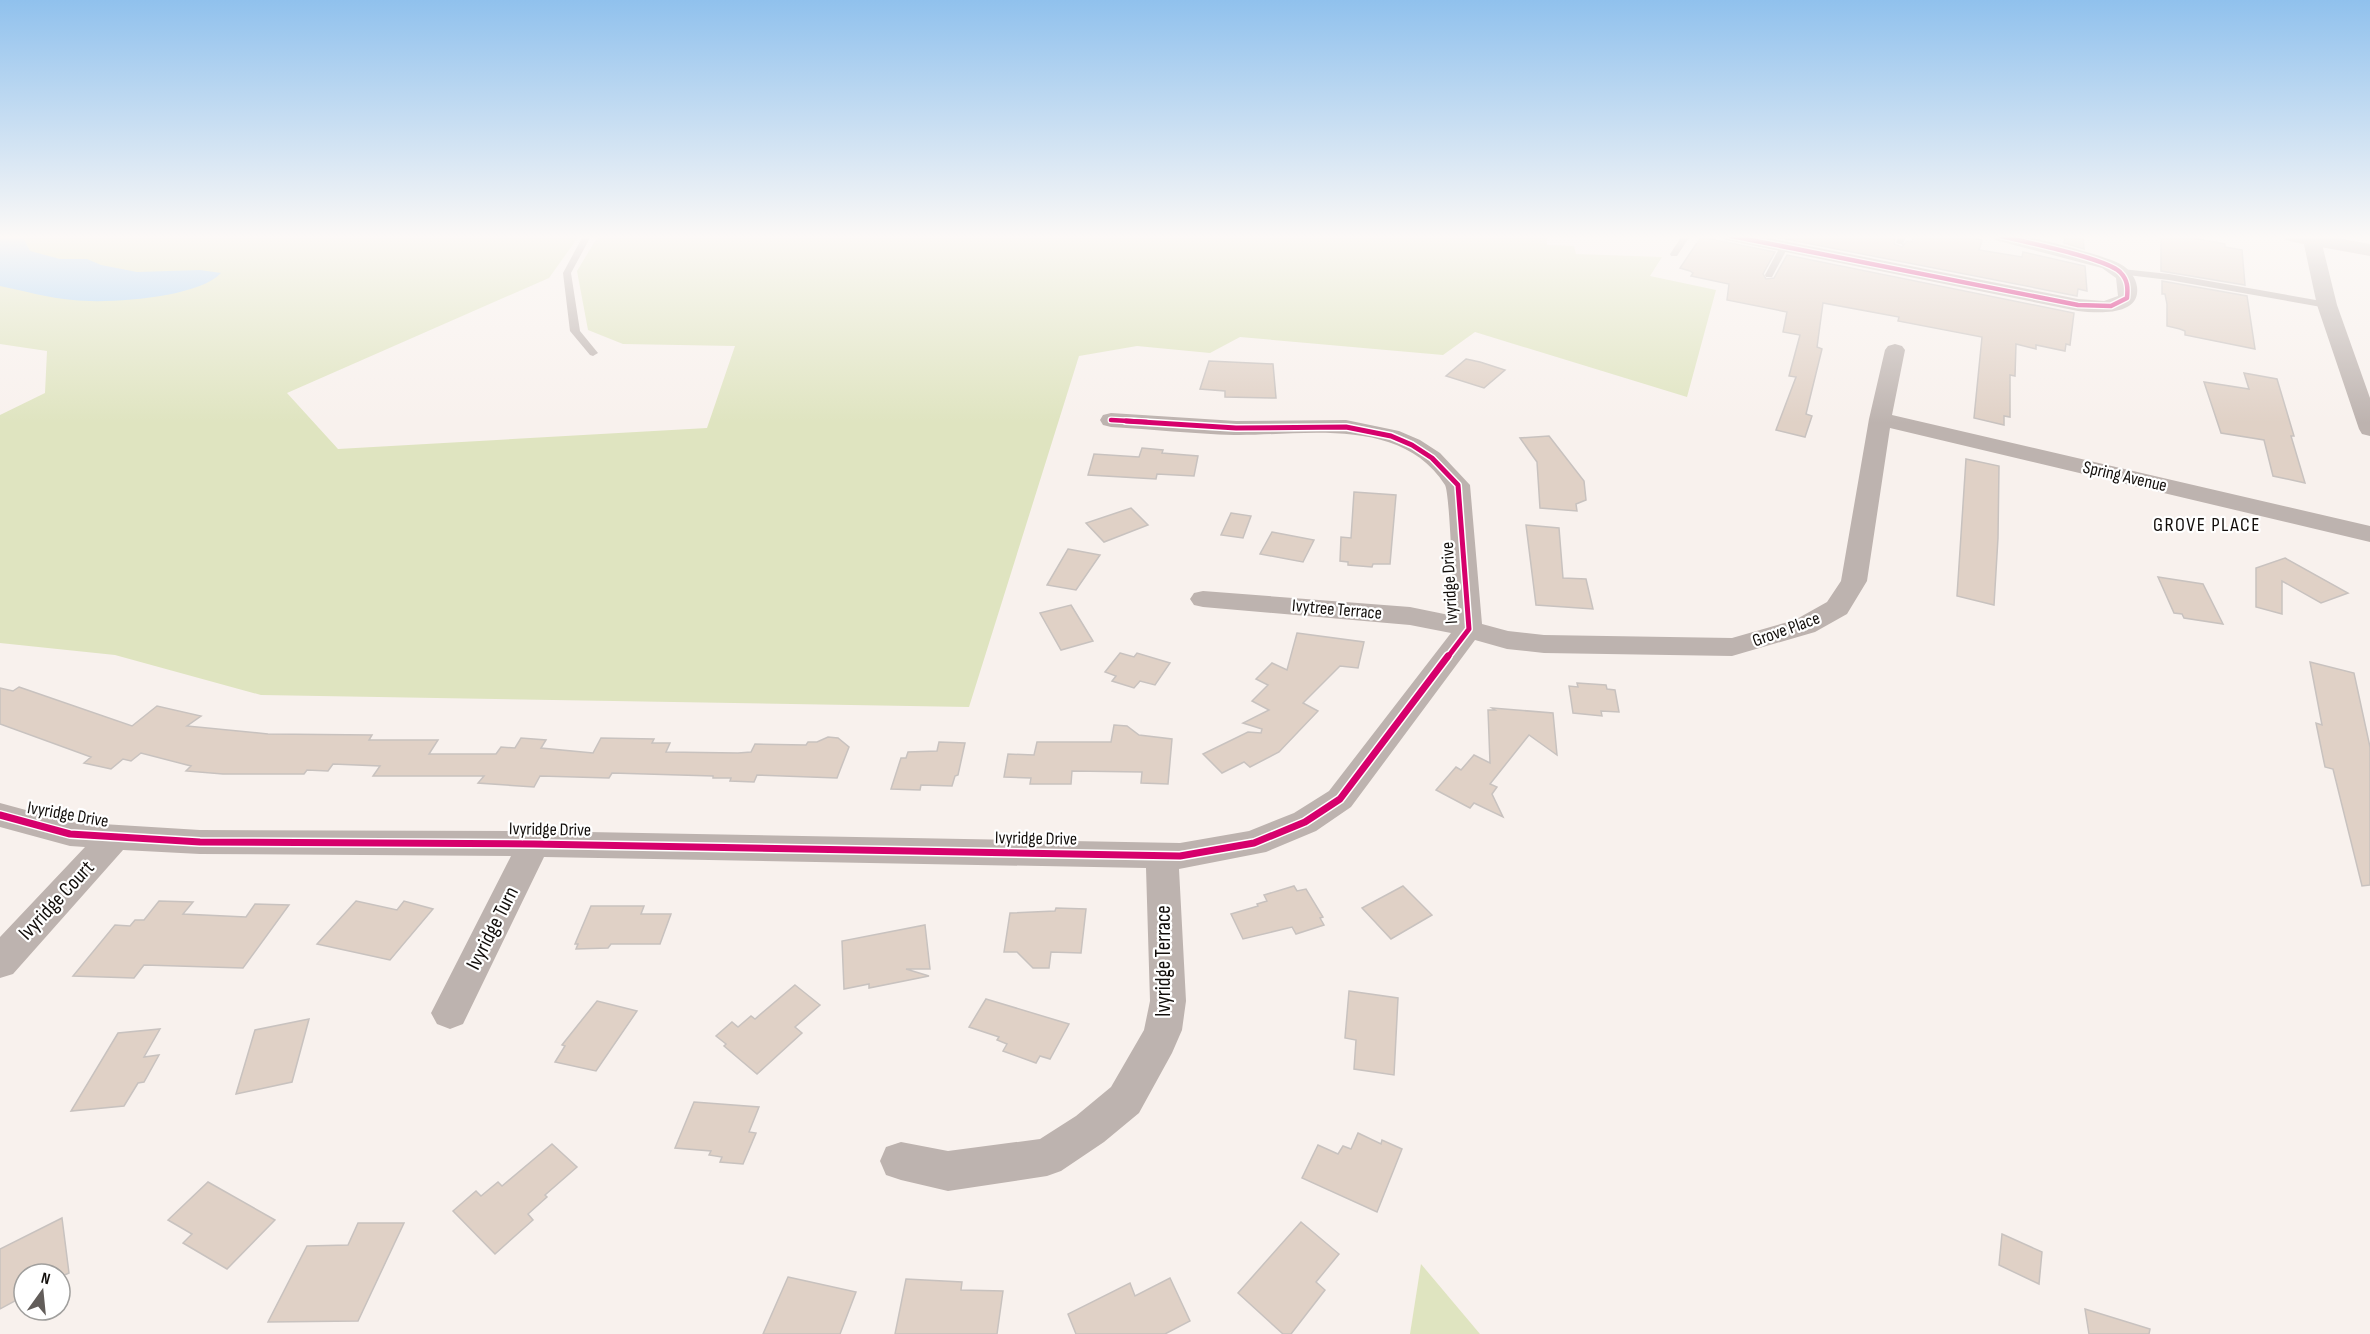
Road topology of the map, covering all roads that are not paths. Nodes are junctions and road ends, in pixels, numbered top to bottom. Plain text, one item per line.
1 (570, 298) edge
2 (2048, 298) edge
3 (2126, 298) edge
4 (2289, 298) edge
5 (2325, 298) edge
6 (2327, 305) junction
7 (1895, 351) dead end
8 (593, 353) dead end
9 (1880, 419) junction
10 (1112, 420) dead end
11 (2370, 429) edge
12 (2370, 534) edge
13 (1203, 599) dead end
14 (1469, 629) junction
15 (0, 815) edge
16 (114, 838) junction
17 (534, 844) junction
18 (1162, 855) junction
19 (0, 963) edge
20 (450, 1012) dead end
21 (901, 1161) dead end

1 - 8 lane
2 - 3 street
4 - 6 lane
5 - 6 street
6 - 11 street
7 - 9 street, Grove Place
9 - 12 street, Spring Avenue
9 - 14 street, Grove Place
10 - 14 street, Ivyridge Drive
13 - 14 street, Ivytree Terrace
14 - 18 street, Ivyridge Drive
15 - 16 street, Ivyridge Drive
16 - 17 street, Ivyridge Drive
16 - 19 street, Ivyridge Court
17 - 18 street, Ivyridge Drive
17 - 20 street, Ivyridge Turn
18 - 21 street, Ivyridge Terrace

